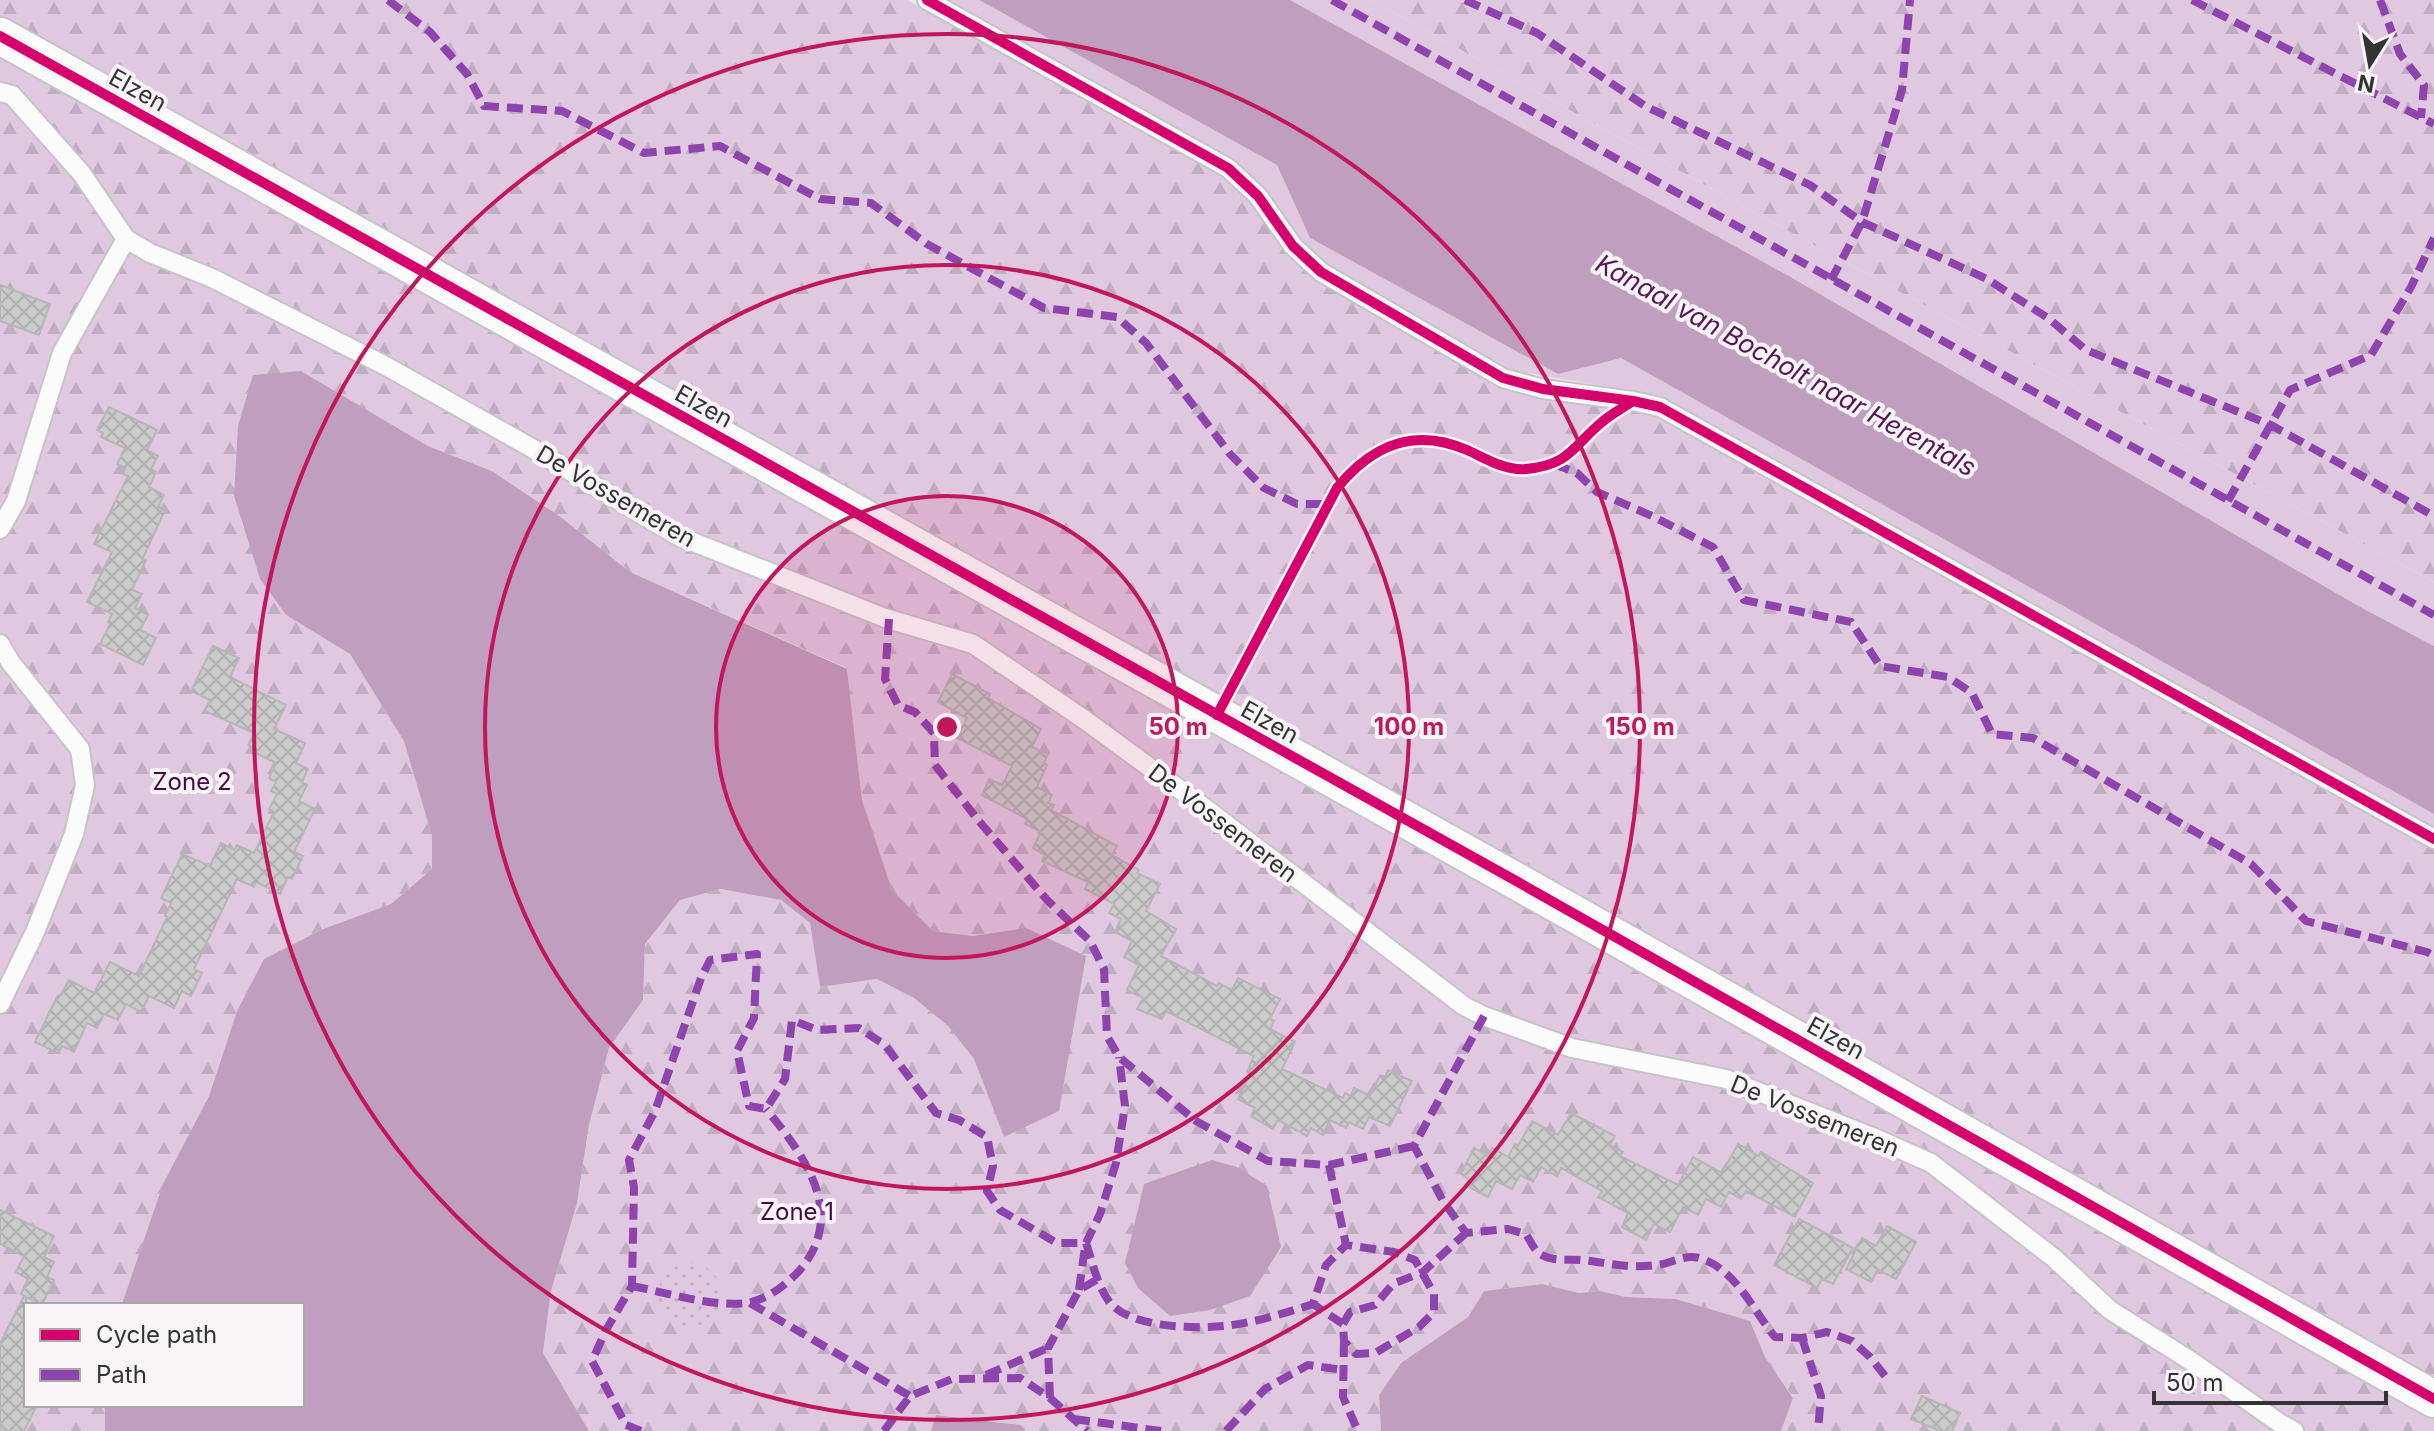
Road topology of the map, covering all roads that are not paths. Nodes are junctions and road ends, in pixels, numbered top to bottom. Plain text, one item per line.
1 (927, 0) edge
2 (0, 36) edge
3 (0, 92) edge
4 (126, 239) junction
5 (0, 529) edge
6 (0, 644) edge
7 (2434, 839) edge
8 (0, 1004) edge
9 (2434, 1399) edge
10 (2294, 1431) edge

1 - 7 lane
2 - 9 street, Elzen
3 - 4 lane, De Vossemeren
4 - 5 lane
4 - 10 lane, De Vossemeren
6 - 8 lane

